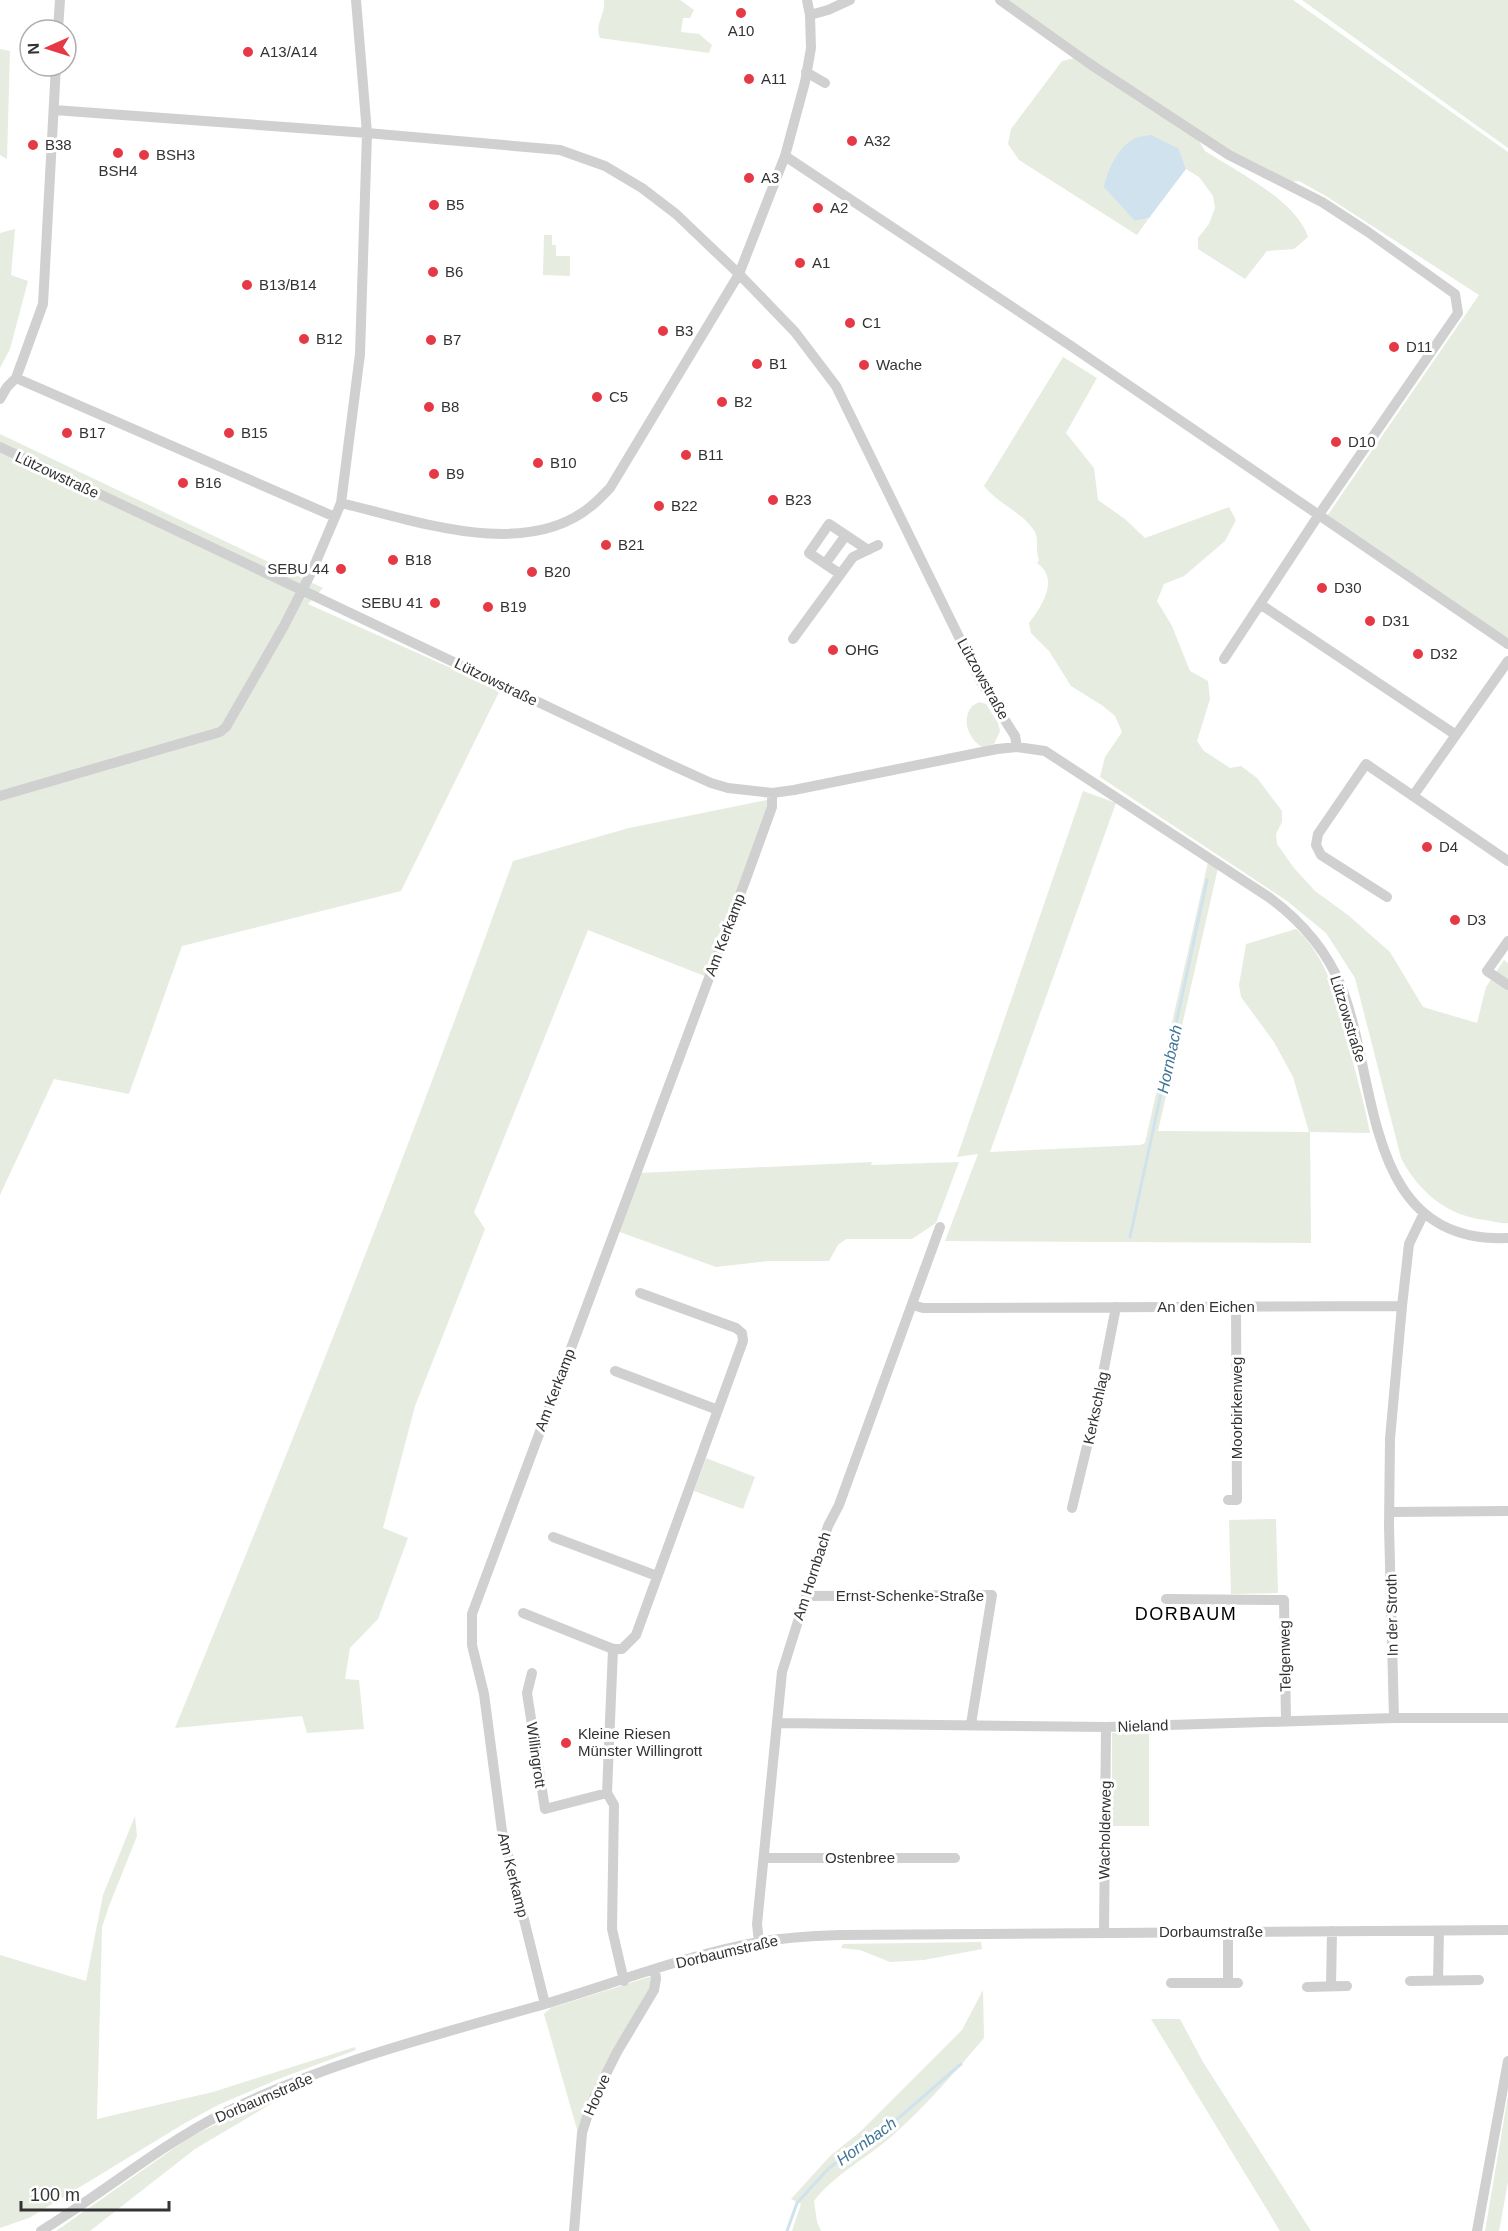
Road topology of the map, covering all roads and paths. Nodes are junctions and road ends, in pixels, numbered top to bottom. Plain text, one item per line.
1 (60, 0) edge
2 (356, 0) edge
3 (807, 0) edge
4 (850, 0) edge
5 (1000, 0) edge
6 (810, 15) junction
7 (59, 18) edge
8 (806, 72) junction
9 (55, 78) edge
10 (825, 83) dead end
11 (54, 110) junction
12 (367, 133) junction
13 (785, 156) junction
14 (739, 274) junction
15 (16, 378) junction
16 (0, 399) edge
17 (0, 447) edge
18 (341, 502) junction
19 (1318, 516) junction
20 (335, 517) junction
21 (846, 535) junction
22 (825, 564) junction
23 (840, 574) junction
24 (303, 589) junction
25 (1260, 604) junction
26 (793, 639) dead end
27 (1508, 644) edge
28 (1224, 659) dead end
29 (1508, 661) edge
30 (1456, 735) junction
31 (1017, 747) junction
32 (772, 793) junction
33 (0, 796) edge
34 (1413, 796) junction
35 (1508, 861) edge
36 (1387, 897) dead end
37 (1508, 941) edge
38 (1508, 985) edge
39 (1424, 1213) junction
40 (940, 1227) dead end
41 (1508, 1238) edge
42 (640, 1293) dead end
43 (913, 1305) junction
44 (1236, 1306) junction
45 (1402, 1306) junction
46 (1116, 1307) junction
47 (615, 1371) dead end
48 (718, 1410) junction
49 (1227, 1500) dead end
50 (1072, 1508) dead end
51 (1508, 1511) edge
52 (1390, 1512) junction
53 (552, 1537) dead end
54 (657, 1576) junction
55 (806, 1596) junction
56 (1166, 1599) dead end
57 (523, 1613) dead end
58 (613, 1649) junction
59 (532, 1673) dead end
60 (1394, 1718) junction
61 (1508, 1718) edge
62 (1286, 1721) junction
63 (778, 1723) junction
64 (971, 1724) junction
65 (1106, 1727) junction
66 (608, 1793) junction
67 (765, 1858) junction
68 (955, 1858) dead end
69 (1508, 1930) edge
70 (1332, 1931) junction
71 (1438, 1931) junction
72 (1228, 1932) junction
73 (1104, 1933) junction
74 (759, 1942) junction
75 (655, 1970) junction
76 (624, 1980) junction
77 (1438, 1980) junction
78 (1479, 1980) dead end
79 (1410, 1981) dead end
80 (1171, 1983) dead end
81 (1331, 1986) junction
82 (1347, 1986) dead end
83 (1307, 1987) dead end
84 (544, 2004) junction
85 (1508, 2061) edge
86 (41, 2231) edge
87 (574, 2231) edge
88 (1478, 2231) edge

1 - 7 street
2 - 12 street
3 - 6 street
4 - 6 street
5 - 19 street
6 - 8 street
8 - 10 street
8 - 13 street
9 - 11 street
11 - 12 street, Lützowstraße
11 - 15 street
12 - 14 street, Lützowstraße
12 - 18 street
13 - 14 street
13 - 19 street
14 - 18 street
14 - 31 street, Lützowstraße
15 - 16 street
15 - 20 street
17 - 24 street, Lützowstraße
18 - 20 street
19 - 25 street
19 - 27 street
20 - 24 street
21 - 22 street
21 - 22 street
21 - 23 street
22 - 23 street
23 - 26 street
24 - 32 street, Lützowstraße
24 - 33 street
25 - 28 street
25 - 30 street
29 - 30 street
30 - 34 street
31 - 32 street, Lützowstraße
31 - 39 street, Lützowstraße
32 - 84 street, Am Kerkamp
34 - 35 street
34 - 36 street
37 - 38 street
39 - 41 street, Lützowstraße
39 - 45 street
40 - 43 street, Am Hornbach
42 - 48 street
43 - 46 street, An den Eichen
43 - 55 street, Am Hornbach
44 - 45 street, An den Eichen
44 - 46 street, An den Eichen
44 - 49 street, Moorbirkenweg
45 - 52 street, In der Stroth
46 - 50 street, Kerkschlag
47 - 48 street
48 - 54 street
51 - 52 street
52 - 60 street, In der Stroth
53 - 54 street
54 - 58 street
55 - 63 street, Am Hornbach
55 - 64 street, Ernst-Schenke-Straße
56 - 62 street, Telgenweg
57 - 58 street
58 - 66 street
59 - 66 street, Willingrott
60 - 61 street, Nieland
60 - 62 street, Nieland
62 - 65 street, Nieland
63 - 64 street, Nieland
63 - 67 street, Am Hornbach
64 - 65 street, Nieland
65 - 73 street, Wacholderweg
66 - 76 street
67 - 68 street, Ostenbree
67 - 74 street, Am Hornbach
69 - 71 street, Dorbaumstraße
70 - 71 street, Dorbaumstraße
70 - 72 street, Dorbaumstraße
70 - 81 street
71 - 77 street
72 - 73 street, Dorbaumstraße
72 - 80 street
73 - 74 street, Dorbaumstraße
74 - 75 street, Dorbaumstraße
75 - 76 street, Dorbaumstraße
75 - 87 street, Hoove
76 - 84 street, Dorbaumstraße
77 - 78 street
77 - 79 street
81 - 82 street
81 - 83 street
84 - 86 street, Dorbaumstraße
85 - 88 street

